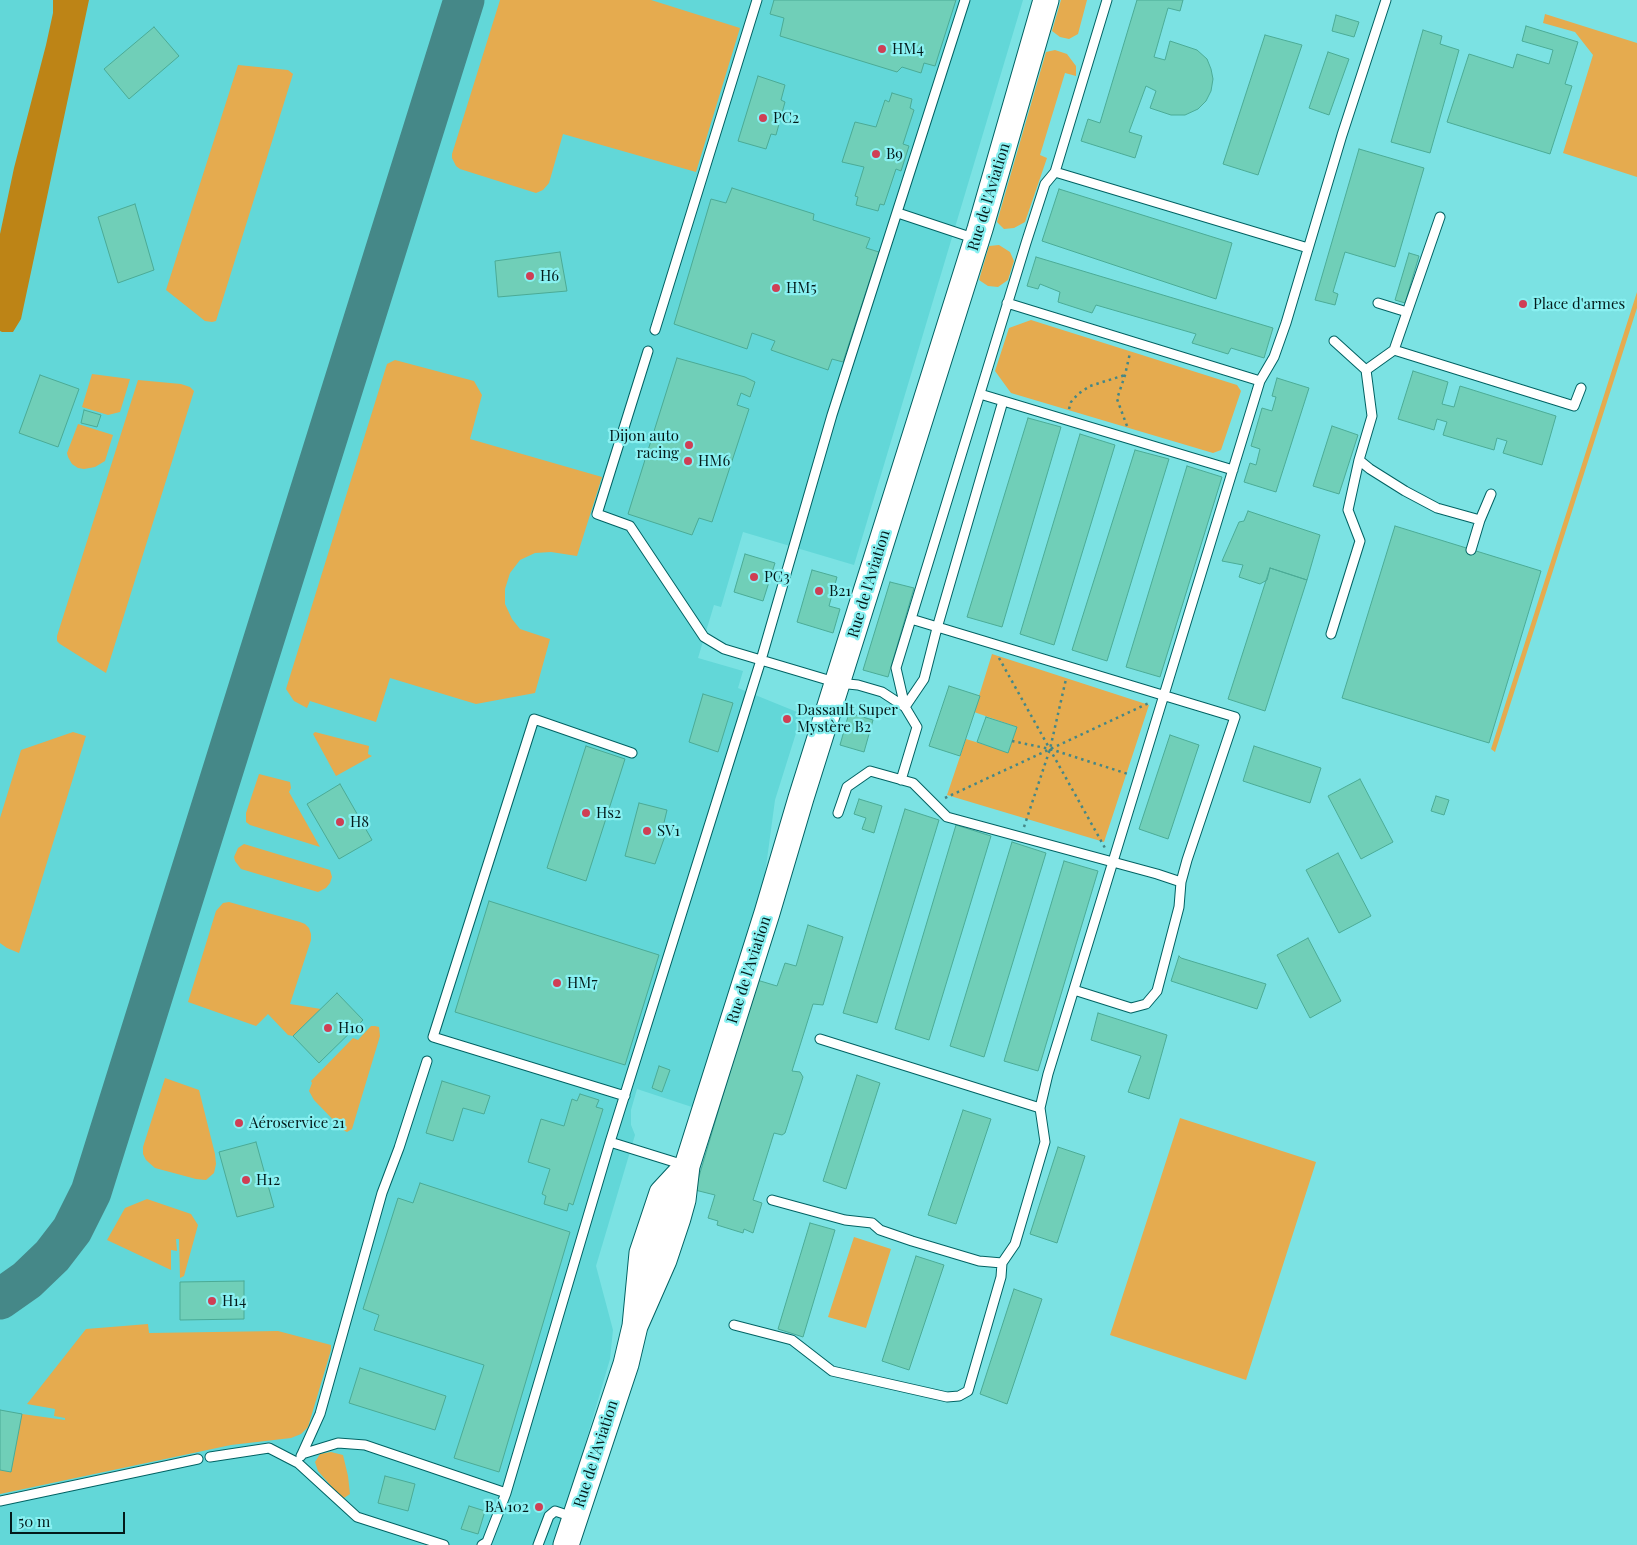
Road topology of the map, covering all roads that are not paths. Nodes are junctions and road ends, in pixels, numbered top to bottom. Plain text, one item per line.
1 (757, 0) edge
2 (965, 0) edge
3 (1046, 0) edge
4 (1107, 0) edge
5 (1386, 0) edge
6 (1055, 172) junction
7 (898, 213) junction
8 (1440, 217) dead end
9 (976, 239) junction
10 (1308, 248) junction
11 (1007, 303) junction
12 (1378, 303) dead end
13 (1407, 312) junction
14 (655, 330) dead end
15 (1334, 341) dead end
16 (1394, 350) junction
17 (648, 351) dead end
18 (1366, 370) junction
19 (1260, 381) junction
20 (1581, 388) dead end
21 (980, 394) junction
22 (1003, 401) junction
23 (1359, 460) junction
24 (1233, 470) junction
25 (1491, 494) dead end
26 (1480, 520) junction
27 (1471, 550) dead end
28 (911, 619) junction
29 (937, 628) junction
30 (1331, 634) dead end
31 (761, 660) junction
32 (838, 683) junction
33 (1164, 696) junction
34 (905, 707) junction
35 (632, 753) dead end
36 (901, 780) junction
37 (838, 813) dead end
38 (1113, 862) junction
39 (1181, 882) junction
40 (1074, 990) junction
41 (820, 1039) dead end
42 (427, 1061) dead end
43 (625, 1096) junction
44 (1040, 1108) junction
45 (610, 1142) junction
46 (687, 1166) junction
47 (772, 1200) dead end
48 (1002, 1263) junction
49 (734, 1325) dead end
50 (302, 1454) junction
51 (210, 1457) dead end
52 (198, 1459) dead end
53 (298, 1463) junction
54 (506, 1493) junction
55 (0, 1501) edge
56 (576, 1518) junction
57 (444, 1545) edge
58 (482, 1545) edge
59 (538, 1545) edge
60 (566, 1545) edge

1 - 14 lane
2 - 7 lane
3 - 9 street, Rue de l'Aviation
4 - 6 lane
5 - 10 lane
6 - 10 lane
6 - 11 lane
7 - 9 lane
7 - 31 lane
8 - 13 lane
9 - 32 street, Rue de l'Aviation
10 - 19 lane
11 - 19 lane
11 - 21 lane
12 - 13 lane
13 - 16 lane
15 - 18 lane
16 - 18 lane
16 - 20 lane
17 - 31 lane
18 - 23 lane
19 - 24 lane
21 - 22 lane
21 - 28 lane
22 - 24 lane
22 - 29 lane
23 - 26 lane
23 - 30 lane
24 - 33 lane
25 - 26 lane
26 - 27 lane
28 - 29 lane
28 - 34 lane
29 - 33 lane
29 - 34 lane
31 - 32 lane
31 - 43 lane
32 - 34 lane
32 - 46 street, Rue de l'Aviation
33 - 38 lane
33 - 39 lane
34 - 36 lane
35 - 43 lane
36 - 37 lane
36 - 38 lane
38 - 39 lane
38 - 40 lane
39 - 40 lane
40 - 44 lane
41 - 44 lane
42 - 50 lane
43 - 45 lane
44 - 48 lane
45 - 46 lane
45 - 54 lane
46 - 56 street, Rue de l'Aviation
47 - 48 lane
48 - 49 lane
50 - 53 lane
50 - 54 lane
51 - 53 lane
52 - 55 lane
53 - 57 lane
54 - 58 lane
56 - 59 lane
56 - 60 street, Rue de l'Aviation

